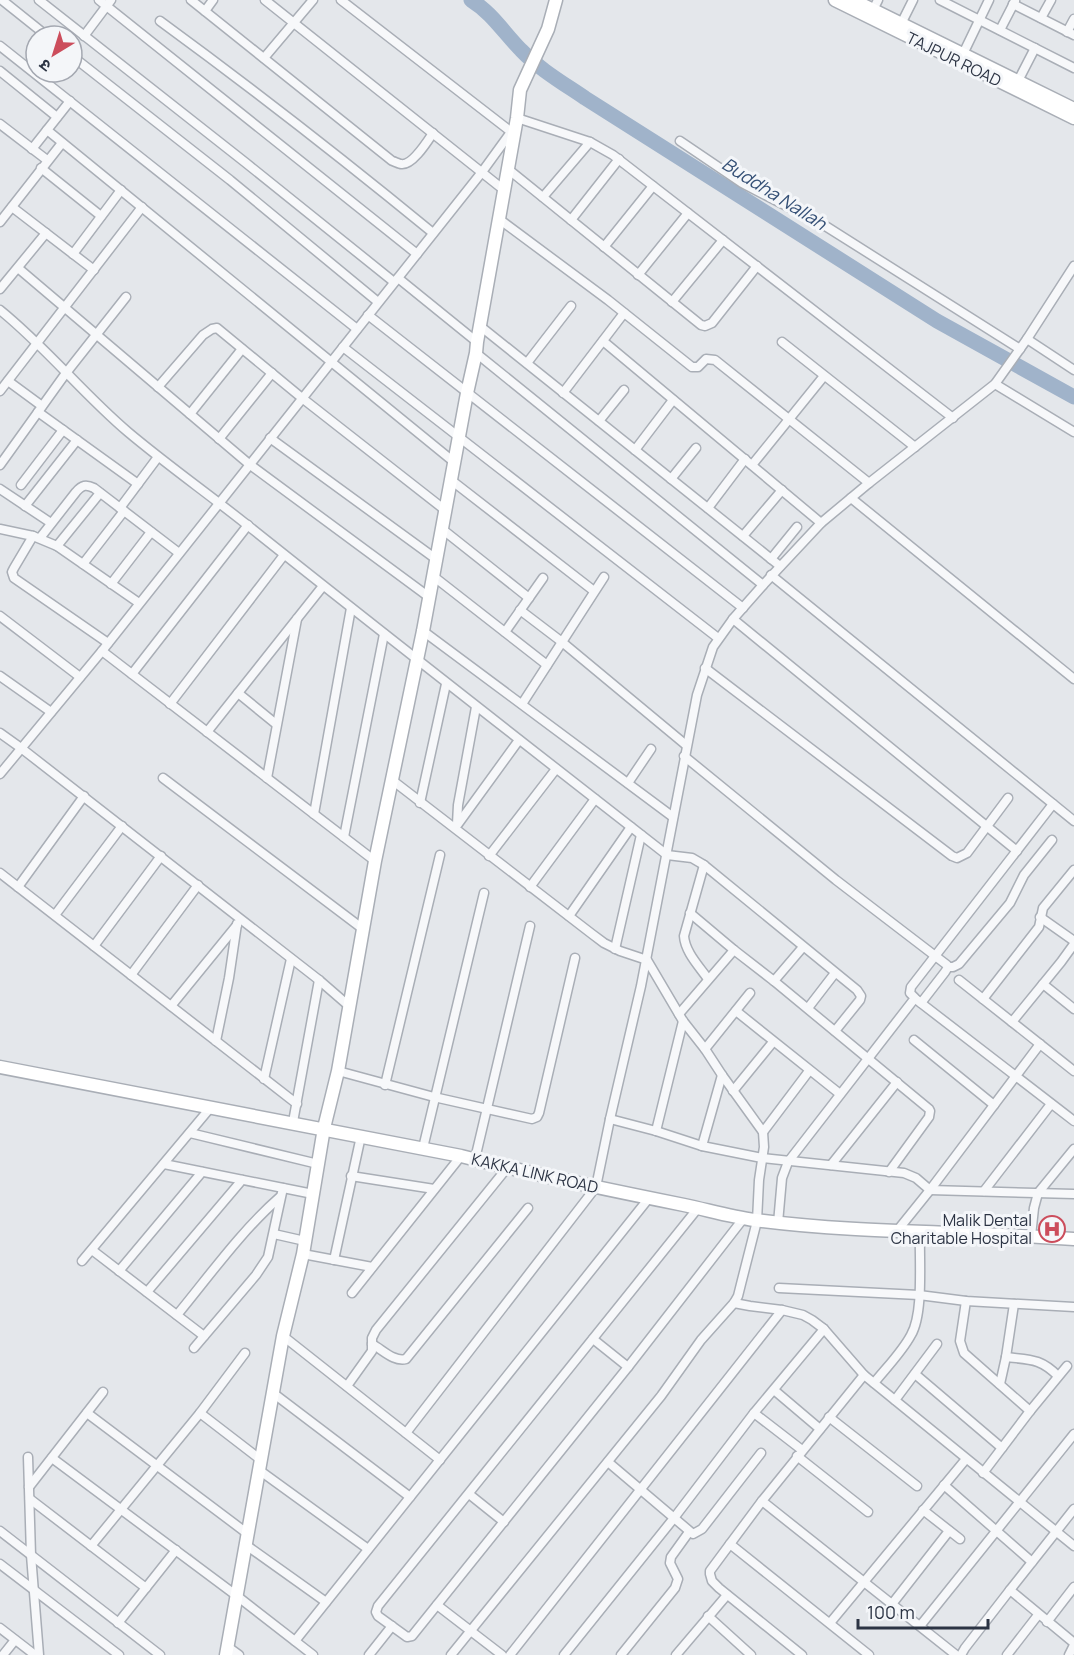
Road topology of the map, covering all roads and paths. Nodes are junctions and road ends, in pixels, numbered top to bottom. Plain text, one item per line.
1 (2, 0) edge
2 (39, 0) edge
3 (99, 0) edge
4 (191, 0) edge
5 (213, 0) edge
6 (265, 0) edge
7 (312, 0) edge
8 (341, 0) edge
9 (556, 0) edge
10 (835, 0) edge
11 (853, 0) edge
12 (913, 0) edge
13 (940, 0) edge
14 (989, 0) edge
15 (1051, 0) edge
16 (1014, 2) edge
17 (109, 3) edge
18 (873, 9) edge
19 (205, 11) junction
20 (1041, 18) junction
21 (1074, 19) edge
22 (979, 20) junction
23 (160, 21) dead end
24 (294, 23) junction
25 (32, 24) edge
26 (69, 24) edge
27 (899, 28) junction
28 (1000, 30) junction
29 (1070, 34) edge
30 (84, 36) joint
31 (0, 46) edge
32 (1035, 48) junction
33 (963, 54) junction
34 (264, 58) junction
35 (84, 65) edge
36 (1074, 68) edge
37 (0, 71) edge
38 (1018, 81) junction
39 (70, 101) junction
40 (1074, 109) edge
41 (57, 117) junction
42 (517, 118) junction
43 (1074, 118) edge
44 (0, 124) edge
45 (47, 130) junction
46 (433, 133) junction
47 (513, 133) junction
48 (680, 141) dead end
49 (590, 142) junction
50 (62, 143) junction
51 (32, 149) junction
52 (619, 159) junction
53 (44, 164) junction
54 (508, 169) junction
55 (482, 172) junction
56 (653, 186) junction
57 (121, 190) junction
58 (504, 190) junction
59 (543, 197) junction
60 (12, 207) junction
61 (142, 207) junction
62 (688, 213) junction
63 (101, 216) junction
64 (499, 219) junction
65 (571, 220) junction
66 (0, 222) edge
67 (46, 233) junction
68 (433, 233) junction
69 (723, 240) junction
70 (604, 247) junction
71 (73, 254) junction
72 (417, 254) junction
73 (757, 266) junction
74 (1074, 266) edge
75 (18, 268) junction
76 (94, 270) junction
77 (638, 275) junction
78 (396, 280) junction
79 (0, 290) edge
80 (126, 297) dead end
81 (378, 302) junction
82 (672, 302) junction
83 (571, 306) dead end
84 (63, 308) junction
85 (0, 310) edge
86 (624, 313) junction
87 (368, 315) junction
88 (480, 326) junction
89 (357, 329) junction
90 (96, 334) junction
91 (1027, 339) junction
92 (603, 340) junction
93 (782, 342) dead end
94 (36, 343) junction
95 (343, 347) junction
96 (476, 348) junction
97 (242, 349) junction
98 (1019, 351) junction
99 (331, 361) junction
100 (527, 363) junction
101 (1074, 370) edge
102 (66, 373) junction
103 (272, 373) junction
104 (825, 376) junction
105 (8, 381) junction
106 (998, 381) junction
107 (158, 387) junction
108 (0, 390) edge
109 (624, 390) dead end
110 (467, 393) junction
111 (563, 393) junction
112 (302, 398) junction
113 (673, 400) junction
114 (40, 409) junction
115 (190, 414) junction
116 (953, 418) junction
117 (789, 420) junction
118 (599, 421) junction
119 (63, 430) junction
120 (1074, 432) edge
121 (459, 436) junction
122 (270, 438) junction
123 (219, 439) junction
124 (77, 440) junction
125 (915, 447) junction
126 (696, 448) dead end
127 (635, 450) junction
128 (158, 457) junction
129 (745, 459) junction
130 (454, 462) junction
131 (249, 464) junction
132 (0, 465) edge
133 (752, 465) junction
134 (671, 479) junction
135 (451, 480) junction
136 (869, 483) junction
137 (138, 484) junction
138 (21, 485) dead end
139 (0, 489) edge
140 (782, 490) junction
141 (100, 493) junction
142 (851, 498) junction
143 (219, 502) junction
144 (25, 506) junction
145 (708, 508) junction
146 (122, 510) junction
147 (445, 510) junction
148 (821, 523) junction
149 (51, 524) junction
150 (248, 525) junction
151 (797, 527) dead end
152 (0, 529) edge
153 (442, 529) junction
154 (151, 532) junction
155 (743, 536) junction
156 (37, 537) junction
157 (57, 546) junction
158 (179, 553) junction
159 (284, 555) junction
160 (436, 559) junction
161 (771, 559) junction
162 (83, 564) junction
163 (780, 566) junction
164 (771, 574) junction
165 (433, 576) junction
166 (603, 576) dead end
167 (543, 578) dead end
168 (111, 584) junction
169 (763, 585) junction
170 (323, 586) junction
171 (594, 591) junction
172 (429, 597) junction
173 (529, 598) junction
174 (139, 603) junction
175 (351, 608) junction
176 (743, 608) junction
177 (520, 610) junction
178 (0, 616) edge
179 (297, 618) junction
180 (733, 619) junction
181 (423, 631) junction
182 (505, 632) junction
183 (384, 634) junction
184 (718, 638) junction
185 (562, 642) junction
186 (105, 647) junction
187 (416, 661) junction
188 (547, 665) junction
189 (705, 668) junction
190 (132, 674) junction
191 (0, 676) edge
192 (80, 677) junction
193 (1074, 679) edge
194 (446, 684) junction
195 (238, 693) junction
196 (170, 704) junction
197 (522, 704) junction
198 (476, 707) junction
199 (51, 712) junction
200 (276, 724) junction
201 (207, 732) junction
202 (0, 733) edge
203 (519, 740) junction
204 (686, 745) junction
205 (21, 748) junction
206 (651, 749) dead end
207 (684, 756) junction
208 (556, 769) junction
209 (0, 774) edge
210 (267, 777) junction
211 (163, 778) dead end
212 (392, 780) junction
213 (628, 783) junction
214 (84, 796) junction
215 (1008, 798) dead end
216 (595, 799) junction
217 (420, 803) junction
218 (1053, 804) junction
219 (314, 814) junction
220 (673, 817) junction
221 (1074, 821) edge
222 (122, 826) junction
223 (987, 826) junction
224 (455, 827) junction
225 (631, 827) junction
226 (641, 835) junction
227 (344, 837) junction
228 (1052, 840) dead end
229 (1017, 851) junction
230 (440, 855) dead end
231 (667, 855) junction
232 (161, 856) junction
233 (489, 856) junction
234 (375, 861) junction
235 (704, 865) junction
236 (1074, 870) edge
237 (0, 873) edge
238 (198, 885) junction
239 (18, 887) junction
240 (530, 887) junction
241 (484, 893) dead end
242 (690, 913) junction
243 (55, 915) junction
244 (568, 916) junction
245 (1040, 916) junction
246 (239, 922) junction
247 (530, 926) dead end
248 (363, 929) junction
249 (1074, 943) edge
250 (94, 946) junction
251 (803, 947) junction
252 (615, 949) junction
253 (734, 950) junction
254 (934, 956) junction
255 (575, 958) dead end
256 (291, 959) junction
257 (646, 960) junction
258 (948, 967) junction
259 (835, 973) junction
260 (131, 975) junction
261 (708, 979) junction
262 (319, 980) junction
263 (959, 980) dead end
264 (774, 981) junction
265 (1043, 984) junction
266 (750, 993) dead end
267 (983, 999) junction
268 (918, 1001) junction
269 (349, 1005) junction
270 (171, 1006) junction
271 (808, 1008) junction
272 (1074, 1009) edge
273 (736, 1011) junction
274 (681, 1017) junction
275 (1012, 1022) junction
276 (835, 1030) junction
277 (914, 1040) dead end
278 (216, 1041) junction
279 (773, 1042) junction
280 (1040, 1044) junction
281 (705, 1049) junction
282 (868, 1057) junction
283 (0, 1067) edge
284 (338, 1071) junction
285 (809, 1071) junction
286 (1074, 1071) edge
287 (722, 1075) junction
288 (1015, 1076) junction
289 (264, 1079) junction
290 (897, 1082) junction
291 (385, 1084) junction
292 (733, 1091) junction
293 (840, 1094) junction
294 (434, 1097) junction
295 (297, 1104) junction
296 (1052, 1104) junction
297 (994, 1105) junction
298 (211, 1107) junction
299 (486, 1109) junction
300 (610, 1119) junction
301 (1074, 1121) edge
302 (293, 1122) junction
303 (324, 1128) junction
304 (656, 1131) junction
305 (763, 1132) junction
306 (190, 1133) junction
307 (361, 1136) junction
308 (702, 1146) junction
309 (423, 1148) junction
310 (1074, 1149) edge
311 (461, 1156) junction
312 (762, 1158) junction
313 (475, 1159) junction
314 (788, 1162) junction
315 (164, 1164) junction
316 (318, 1164) junction
317 (831, 1165) junction
318 (507, 1168) junction
319 (202, 1172) junction
320 (890, 1172) junction
321 (351, 1176) junction
322 (242, 1180) junction
323 (596, 1187) junction
324 (434, 1189) junction
325 (930, 1190) junction
326 (984, 1191) junction
327 (282, 1192) junction
328 (1038, 1193) junction
329 (313, 1194) junction
330 (1074, 1194) edge
331 (649, 1198) junction
332 (528, 1208) dead end
333 (698, 1208) junction
334 (743, 1219) junction
335 (757, 1221) junction
336 (778, 1223) junction
337 (897, 1231) junction
338 (920, 1233) junction
339 (274, 1234) junction
340 (1031, 1236) junction
341 (1074, 1239) edge
342 (305, 1241) junction
343 (92, 1250) junction
344 (303, 1254) junction
345 (334, 1260) junction
346 (82, 1261) dead end
347 (372, 1267) junction
348 (119, 1271) junction
349 (779, 1288) dead end
350 (147, 1292) junction
351 (352, 1293) dead end
352 (919, 1296) junction
353 (966, 1301) junction
354 (734, 1303) junction
355 (1014, 1304) junction
356 (1074, 1307) edge
357 (782, 1310) junction
358 (177, 1315) junction
359 (824, 1329) junction
360 (204, 1336) junction
361 (283, 1336) junction
362 (593, 1339) junction
363 (372, 1344) junction
364 (938, 1344) dead end
365 (194, 1348) dead end
366 (245, 1353) dead end
367 (1006, 1358) junction
368 (1067, 1366) dead end
369 (628, 1367) junction
370 (915, 1374) junction
371 (864, 1375) junction
372 (1058, 1376) junction
373 (874, 1383) junction
374 (1000, 1384) junction
375 (346, 1386) junction
376 (774, 1390) junction
377 (103, 1392) dead end
378 (273, 1393) junction
379 (895, 1400) junction
380 (1030, 1411) junction
381 (87, 1413) junction
382 (200, 1413) junction
383 (754, 1413) junction
384 (830, 1417) junction
385 (820, 1429) junction
386 (406, 1433) junction
387 (1074, 1434) edge
388 (1002, 1448) junction
389 (761, 1453) dead end
390 (800, 1453) junction
391 (28, 1457) dead end
392 (52, 1458) junction
393 (966, 1459) junction
394 (440, 1460) junction
395 (608, 1462) junction
396 (157, 1465) junction
397 (260, 1465) junction
398 (983, 1473) junction
399 (944, 1485) junction
400 (29, 1486) junction
401 (917, 1486) dead end
402 (640, 1490) junction
403 (469, 1494) junction
404 (410, 1497) junction
405 (30, 1499) junction
406 (762, 1501) junction
407 (1018, 1502) junction
408 (121, 1509) junction
409 (1074, 1509) edge
410 (923, 1510) junction
411 (868, 1512) dead end
412 (674, 1518) junction
413 (504, 1522) junction
414 (949, 1531) junction
415 (995, 1531) junction
416 (0, 1532) edge
417 (689, 1532) junction
418 (1056, 1532) junction
419 (960, 1539) dead end
420 (247, 1540) junction
421 (730, 1544) junction
422 (91, 1546) junction
423 (1074, 1546) edge
424 (368, 1549) junction
425 (176, 1550) junction
426 (31, 1556) junction
427 (1032, 1562) junction
428 (0, 1564) edge
429 (864, 1583) junction
430 (1074, 1587) edge
431 (146, 1588) junction
432 (1010, 1590) junction
433 (35, 1591) junction
434 (727, 1595) junction
435 (237, 1596) junction
436 (326, 1602) junction
437 (892, 1604) junction
438 (437, 1605) junction
439 (1038, 1615) junction
440 (708, 1616) junction
441 (1047, 1622) junction
442 (118, 1623) junction
443 (830, 1623) junction
444 (392, 1626) junction
445 (920, 1626) junction
446 (0, 1628) edge
447 (471, 1630) junction
448 (15, 1640) junction
449 (295, 1641) junction
450 (1074, 1644) edge
451 (227, 1651) edge
452 (3, 1655) edge
453 (37, 1655) edge
454 (118, 1655) edge
455 (160, 1655) edge
456 (239, 1655) edge
457 (313, 1655) edge
458 (369, 1655) edge
459 (451, 1655) edge
460 (502, 1655) edge
461 (510, 1655) edge
462 (564, 1655) edge
463 (621, 1655) edge
464 (676, 1655) edge
465 (751, 1655) edge
466 (802, 1655) edge
467 (869, 1655) edge
468 (956, 1655) edge
469 (961, 1655) edge
470 (1007, 1655) edge
471 (1069, 1655) edge

1 - 25 street
2 - 26 street
3 - 17 street
4 - 19 street
5 - 19 street
6 - 24 street
7 - 24 street
8 - 47 street
9 - 42 street
10 - 18 street, TAJPUR ROAD
11 - 18 street, TAJPUR ROAD
12 - 27 street
13 - 22 street
14 - 22 street
15 - 20 street
16 - 20 street
16 - 28 street
17 - 30 street
17 - 72 street
18 - 27 street, TAJPUR ROAD
19 - 34 street
20 - 29 street
21 - 29 street
22 - 28 street
22 - 33 street
23 - 68 street
24 - 34 street
24 - 46 street
27 - 33 street, TAJPUR ROAD
27 - 43 street, TAJPUR ROAD
28 - 32 street
30 - 78 street
31 - 39 street
32 - 36 street
32 - 38 street
33 - 38 street, TAJPUR ROAD
34 - 46 street
35 - 81 street
37 - 41 street
38 - 40 street, TAJPUR ROAD
39 - 41 street
39 - 89 street
41 - 45 street
42 - 47 street
42 - 49 street
44 - 51 street
45 - 50 street
45 - 51 street
46 - 55 street
47 - 54 street
47 - 55 street
48 - 98 street
49 - 52 street
49 - 59 street
50 - 53 street
50 - 57 street
51 - 53 street
52 - 56 street
52 - 65 street
53 - 60 street
53 - 63 street
54 - 58 street
54 - 59 street
55 - 58 street
55 - 68 street
56 - 62 street
56 - 70 street
57 - 61 street
57 - 63 street
58 - 64 street
59 - 65 street
60 - 66 street
60 - 67 street
61 - 76 street
61 - 99 street
62 - 69 street
62 - 77 street
63 - 71 street
64 - 86 street
64 - 88 street
65 - 70 street
67 - 71 street
67 - 75 street
68 - 72 street
69 - 73 street
69 - 82 street
70 - 77 street
71 - 76 street
72 - 78 street
73 - 82 street
73 - 116 street
74 - 91 street
75 - 79 street
75 - 84 street
76 - 84 street
77 - 82 street
78 - 81 street
78 - 96 street
80 - 90 street
81 - 87 street
83 - 100 street
84 - 90 street
84 - 94 street
85 - 94 street
86 - 92 street
86 - 117 street
87 - 89 street
87 - 110 street
88 - 96 street
88 - 100 street
89 - 95 street
90 - 102 street
90 - 107 street
91 - 98 street
91 - 101 street
92 - 111 street
92 - 113 street
93 - 104 street
94 - 102 street
94 - 105 street
95 - 99 street
95 - 121 street
96 - 110 street
96 - 169 street
97 - 103 street
97 - 107 street
97 - 115 street
98 - 106 street
99 - 112 street
99 - 130 street
100 - 111 street
102 - 114 street
102 - 128 street
103 - 112 street
103 - 123 street
104 - 117 street
104 - 125 street
105 - 108 street
105 - 114 street
106 - 116 street
106 - 120 street
107 - 115 street
109 - 118 street
110 - 121 street
110 - 176 street
111 - 118 street
112 - 122 street
112 - 147 street
113 - 127 street
113 - 129 street
114 - 119 street
114 - 132 street
115 - 123 street
116 - 125 street
117 - 133 street
117 - 136 street
118 - 127 street
119 - 124 street
119 - 138 street
121 - 130 street
121 - 184 street
122 - 131 street
122 - 160 street
123 - 131 street
124 - 137 street
124 - 144 street
125 - 136 street
126 - 134 street
127 - 134 street
128 - 137 street
128 - 143 street
129 - 133 street
129 - 145 street
130 - 135 street
131 - 143 street
131 - 172 street
133 - 140 street
134 - 145 street
135 - 147 street
135 - 171 street
136 - 142 street
137 - 146 street
139 - 144 street
140 - 148 street
140 - 155 street
141 - 146 street
141 - 149 street
141 - 157 street
142 - 148 street
142 - 193 street
143 - 150 street
143 - 158 street
144 - 149 street
145 - 155 street
146 - 154 street
146 - 162 street
147 - 153 street
148 - 163 street
149 - 156 street
150 - 159 street
150 - 190 street
151 - 161 street
152 - 156 street
153 - 160 street
153 - 173 street
154 - 158 street
154 - 168 street
155 - 161 street
156 - 157 street
156 - 186 street
157 - 162 street
158 - 174 street
159 - 170 street
159 - 196 street
160 - 165 street
161 - 163 street
162 - 168 street
163 - 164 street
164 - 169 street
164 - 218 street
165 - 172 street
165 - 182 street
166 - 171 street
167 - 173 street
168 - 174 street
169 - 176 street
170 - 175 street
170 - 179 street
171 - 185 street
172 - 181 street
173 - 177 street
174 - 186 street
175 - 183 street
175 - 219 street
176 - 180 street
177 - 182 street
177 - 185 street
178 - 192 street
179 - 195 street
179 - 200 street
180 - 184 street
180 - 223 street
181 - 187 street
181 - 197 street
182 - 188 street
183 - 187 street
183 - 227 street
184 - 189 street
185 - 188 street
185 - 204 street
186 - 190 street
186 - 192 street
187 - 194 street
187 - 212 street
188 - 197 street
189 - 204 street
189 - 223 street
190 - 196 street
191 - 199 street
192 - 199 street
194 - 198 street
194 - 217 street
195 - 200 street
195 - 201 street
196 - 201 street
197 - 213 street
198 - 203 street
198 - 224 street
199 - 205 street
200 - 210 street
201 - 210 street
202 - 205 street
203 - 208 street
203 - 224 street
204 - 207 street
205 - 209 street
205 - 214 street
206 - 213 street
207 - 220 street
207 - 254 street
208 - 216 street
208 - 233 street
210 - 219 street
211 - 248 street
212 - 217 street
212 - 234 street
213 - 220 street
214 - 222 street
214 - 239 street
215 - 223 street
216 - 225 street
216 - 240 street
217 - 224 street
218 - 221 street
218 - 229 street
219 - 227 street
220 - 231 street
222 - 232 street
222 - 243 street
223 - 229 street
224 - 233 street
225 - 226 street
225 - 244 street
226 - 231 street
226 - 252 street
227 - 234 street
228 - 258 street
229 - 254 street
230 - 291 street
231 - 235 street
231 - 257 street
232 - 238 street
232 - 250 street
233 - 240 street
234 - 248 street
235 - 242 street
235 - 251 street
236 - 245 street
237 - 239 street
238 - 246 street
238 - 260 street
239 - 243 street
240 - 244 street
241 - 294 street
242 - 253 street
242 - 261 street
243 - 250 street
244 - 252 street
245 - 249 street
245 - 267 street
246 - 256 street
246 - 270 street
246 - 278 street
247 - 299 street
248 - 269 street
249 - 265 street
250 - 260 street
251 - 259 street
251 - 264 street
252 - 257 street
253 - 261 street
253 - 264 street
254 - 258 street
254 - 268 street
255 - 299 street
256 - 262 street
256 - 289 street
257 - 274 street
257 - 300 street
258 - 268 street
259 - 271 street
259 - 276 street
260 - 270 street
261 - 274 street
262 - 269 street
262 - 295 street
263 - 267 street
264 - 271 street
265 - 272 street
265 - 275 street
266 - 273 street
267 - 275 street
268 - 282 street
268 - 288 street
269 - 284 street
270 - 278 street
271 - 276 street
273 - 279 street
273 - 281 street
274 - 281 street
274 - 304 street
275 - 280 street
276 - 282 street
277 - 297 street
278 - 289 street
279 - 285 street
279 - 292 street
280 - 286 street
280 - 288 street
281 - 287 street
282 - 290 street
282 - 293 street
283 - 298 street, KAKKA LINK ROAD
284 - 291 street
284 - 303 street
285 - 293 street
285 - 305 street
287 - 292 street
287 - 308 street
288 - 296 street
288 - 297 street
289 - 295 street
290 - 317 street
290 - 320 street
291 - 294 street
292 - 305 street
293 - 314 street
294 - 299 street
294 - 309 street
295 - 302 street
296 - 301 street
296 - 326 street
297 - 325 street
298 - 302 street, KAKKA LINK ROAD
298 - 306 street
299 - 313 street
300 - 304 street
300 - 323 street
302 - 303 street, KAKKA LINK ROAD
303 - 307 street, KAKKA LINK ROAD
303 - 316 street
304 - 308 street
305 - 312 street
306 - 315 street
306 - 316 street
307 - 309 street, KAKKA LINK ROAD
307 - 321 street
308 - 312 street
309 - 311 street, KAKKA LINK ROAD
310 - 328 street
311 - 313 street, KAKKA LINK ROAD
311 - 324 street
312 - 314 street
312 - 335 street
313 - 318 street, KAKKA LINK ROAD
314 - 317 street
314 - 336 street
315 - 319 street
315 - 343 street
316 - 329 street
317 - 320 street
318 - 323 street, KAKKA LINK ROAD
318 - 363 street
319 - 322 street
319 - 348 street
320 - 325 street
321 - 324 street
321 - 345 street
322 - 327 street
322 - 350 street
323 - 331 street, KAKKA LINK ROAD
323 - 386 street
324 - 347 street
325 - 326 street
325 - 337 street
326 - 328 street
327 - 329 street
327 - 339 street
327 - 358 street
328 - 330 street
328 - 340 street
329 - 342 street
331 - 333 street, KAKKA LINK ROAD
331 - 394 street
332 - 363 street
333 - 334 street, KAKKA LINK ROAD
333 - 362 street
334 - 335 street, KAKKA LINK ROAD
334 - 369 street
335 - 336 street, KAKKA LINK ROAD
335 - 354 street
336 - 337 street, KAKKA LINK ROAD
337 - 338 street, KAKKA LINK ROAD
338 - 340 street, KAKKA LINK ROAD
338 - 352 street
339 - 342 street
339 - 360 street
340 - 341 street, KAKKA LINK ROAD
342 - 344 street
343 - 346 street
343 - 348 street
344 - 345 street
344 - 361 street
345 - 347 street
347 - 351 street
348 - 350 street
349 - 352 street
350 - 358 street
352 - 353 street
352 - 373 street
353 - 355 street
353 - 374 street
354 - 357 street
354 - 395 street
355 - 356 street
355 - 367 street
357 - 359 street
357 - 402 street
358 - 360 street
359 - 371 street
359 - 376 street
360 - 365 street
361 - 375 street
361 - 378 street
362 - 369 street
362 - 403 street
363 - 375 street
364 - 370 street
366 - 382 street
367 - 372 street
367 - 374 street
368 - 372 street
369 - 413 street
370 - 379 street
370 - 388 street
371 - 373 street
371 - 384 street
372 - 380 street
373 - 379 street
374 - 380 street
375 - 386 street
376 - 383 street
376 - 385 street
377 - 381 street
378 - 397 street
378 - 404 street
379 - 393 street
380 - 388 street
381 - 392 street
381 - 396 street
382 - 396 street
382 - 397 street
383 - 390 street
383 - 412 street
384 - 385 street
384 - 401 street
385 - 390 street
386 - 394 street
387 - 407 street
388 - 398 street
389 - 417 street
390 - 406 street
390 - 411 street
391 - 400 street
392 - 400 street
392 - 408 street
393 - 398 street
393 - 399 street
394 - 404 street
395 - 402 street
395 - 447 street
396 - 408 street
396 - 420 street
397 - 420 street
397 - 424 street
398 - 407 street
399 - 410 street
399 - 415 street
400 - 405 street
402 - 412 street
402 - 461 street
403 - 413 street
403 - 444 street
404 - 424 street
405 - 422 street
405 - 426 street
406 - 421 street
406 - 429 street
407 - 415 street
407 - 418 street
408 - 422 street
408 - 425 street
409 - 418 street
410 - 414 street
410 - 429 street
412 - 417 street
412 - 462 street
413 - 438 street
414 - 419 street
414 - 437 street
415 - 427 street
415 - 445 street
416 - 426 street
417 - 463 street
418 - 423 street
418 - 427 street
420 - 435 street
420 - 436 street
421 - 434 street
421 - 443 street
422 - 431 street
424 - 436 street
425 - 431 street
425 - 435 street
426 - 433 street
426 - 442 street
427 - 432 street
428 - 433 street
429 - 437 street
429 - 443 street
430 - 441 street
431 - 442 street
432 - 439 street
432 - 469 street
433 - 453 street
433 - 454 street
434 - 440 street
434 - 466 street
435 - 449 street
435 - 451 street
436 - 449 street
437 - 445 street
438 - 444 street
438 - 447 street
439 - 441 street
439 - 470 street
440 - 464 street
440 - 465 street
441 - 450 street
442 - 455 street
443 - 467 street
444 - 458 street
445 - 468 street
446 - 448 street
447 - 459 street
447 - 460 street
448 - 452 street
448 - 453 street
449 - 457 street
450 - 471 street
451 - 456 street

